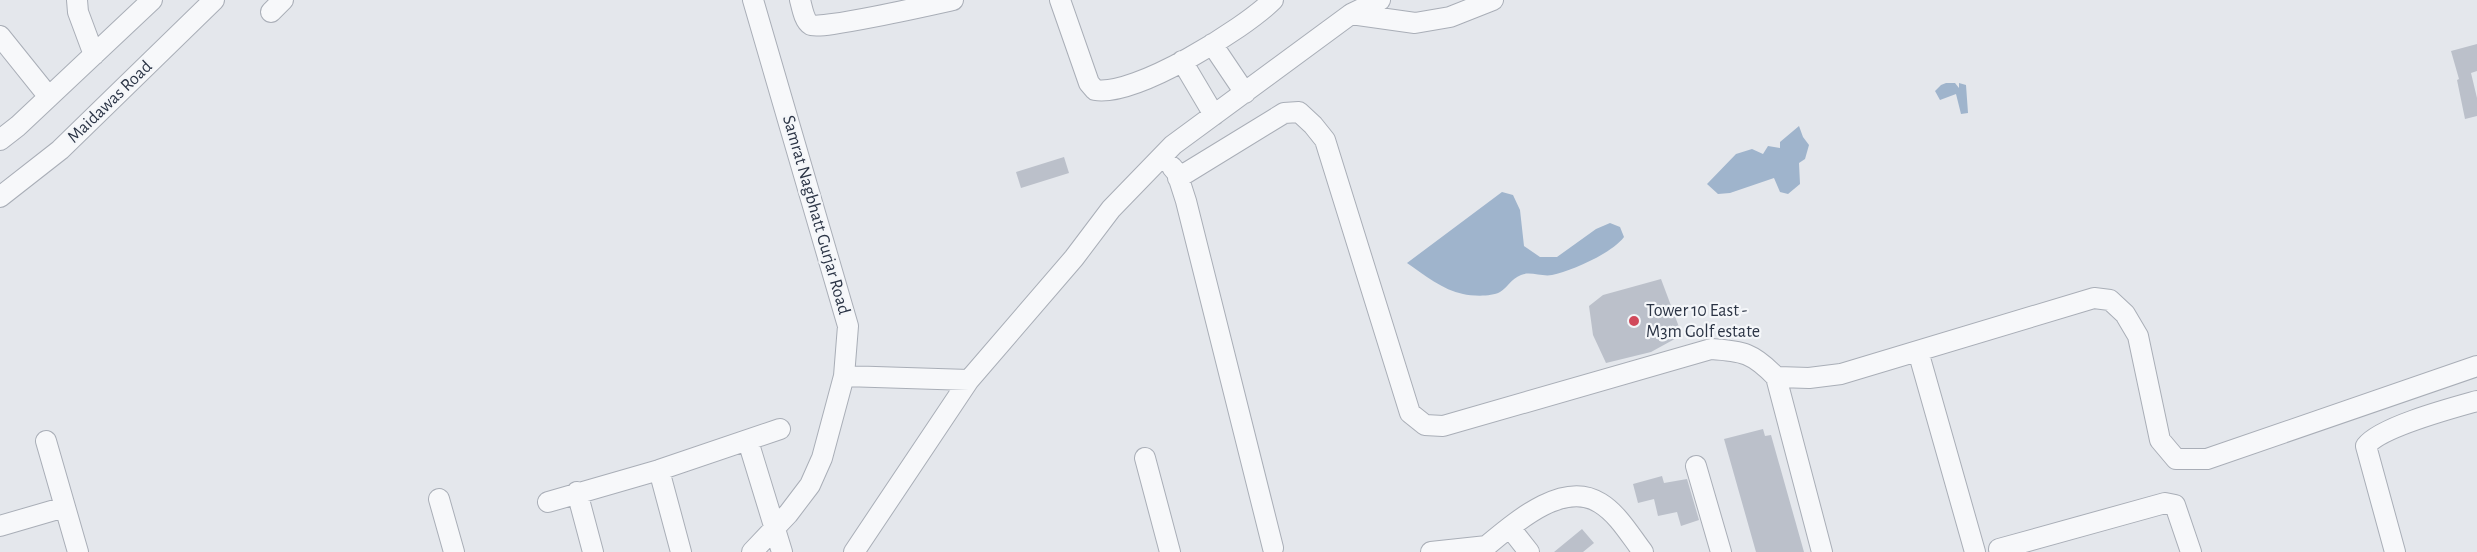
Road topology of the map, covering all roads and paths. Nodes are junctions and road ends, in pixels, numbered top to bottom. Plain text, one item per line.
1 (77, 0) edge
2 (152, 0) edge
3 (214, 0) edge
4 (753, 0) edge
5 (800, 0) edge
6 (1060, 0) edge
7 (1273, 0) edge
8 (1380, 0) edge
9 (1493, 0) edge
10 (942, 1) edge
11 (1352, 14) junction
12 (0, 36) edge
13 (1212, 44) junction
14 (94, 55) junction
15 (1182, 61) junction
16 (1245, 93) junction
17 (49, 97) junction
18 (1214, 116) junction
19 (0, 140) edge
20 (1164, 155) junction
21 (1178, 178) junction
22 (0, 197) edge
23 (1918, 351) junction
24 (2477, 366) edge
25 (844, 376) junction
26 (1776, 377) junction
27 (969, 380) junction
28 (2477, 401) edge
29 (780, 429) dead end
30 (46, 441) dead end
31 (748, 441) junction
32 (1145, 458) dead end
33 (1696, 466) dead end
34 (659, 470) junction
35 (577, 492) junction
36 (439, 499) dead end
37 (548, 502) dead end
38 (65, 507) junction
39 (0, 526) edge
40 (774, 528) junction
41 (1510, 529) junction
42 (1273, 548) dead end
43 (1483, 549) edge
44 (1999, 549) dead end
45 (78, 552) edge
46 (454, 552) edge
47 (593, 552) edge
48 (681, 552) edge
49 (752, 552) edge
50 (782, 552) edge
51 (854, 552) edge
52 (1170, 552) edge
53 (1431, 552) edge
54 (1528, 552) edge
55 (1642, 552) edge
56 (1721, 552) edge
57 (1822, 552) edge
58 (1975, 552) edge
59 (2192, 552) edge
60 (2395, 552) edge

1 - 14 street
2 - 14 street
3 - 22 street, Maidawas Road
4 - 25 street, Samrat Nagbhatt Gurjar Road
5 - 10 street
6 - 15 street
7 - 13 street
8 - 11 street
9 - 11 street
11 - 16 street
12 - 17 street
13 - 15 street
13 - 16 street
14 - 17 street
15 - 18 street
16 - 18 street
17 - 19 street
18 - 20 street
20 - 21 street
20 - 27 street
21 - 26 street
21 - 42 street
23 - 24 street
23 - 26 street
23 - 58 street
25 - 27 street
25 - 40 street, Samrat Nagbhatt Gurjar Road
26 - 57 street
27 - 51 street
28 - 60 street
29 - 31 street
30 - 38 street
31 - 34 street
31 - 40 street
32 - 52 street
33 - 56 street
34 - 35 street
34 - 48 street
35 - 37 street
35 - 47 street
36 - 46 street
38 - 39 street
38 - 45 street
40 - 49 street, Samrat Nagbhatt Gurjar Road
40 - 50 street
41 - 43 street
41 - 54 street
41 - 55 street
43 - 53 street
44 - 59 street

